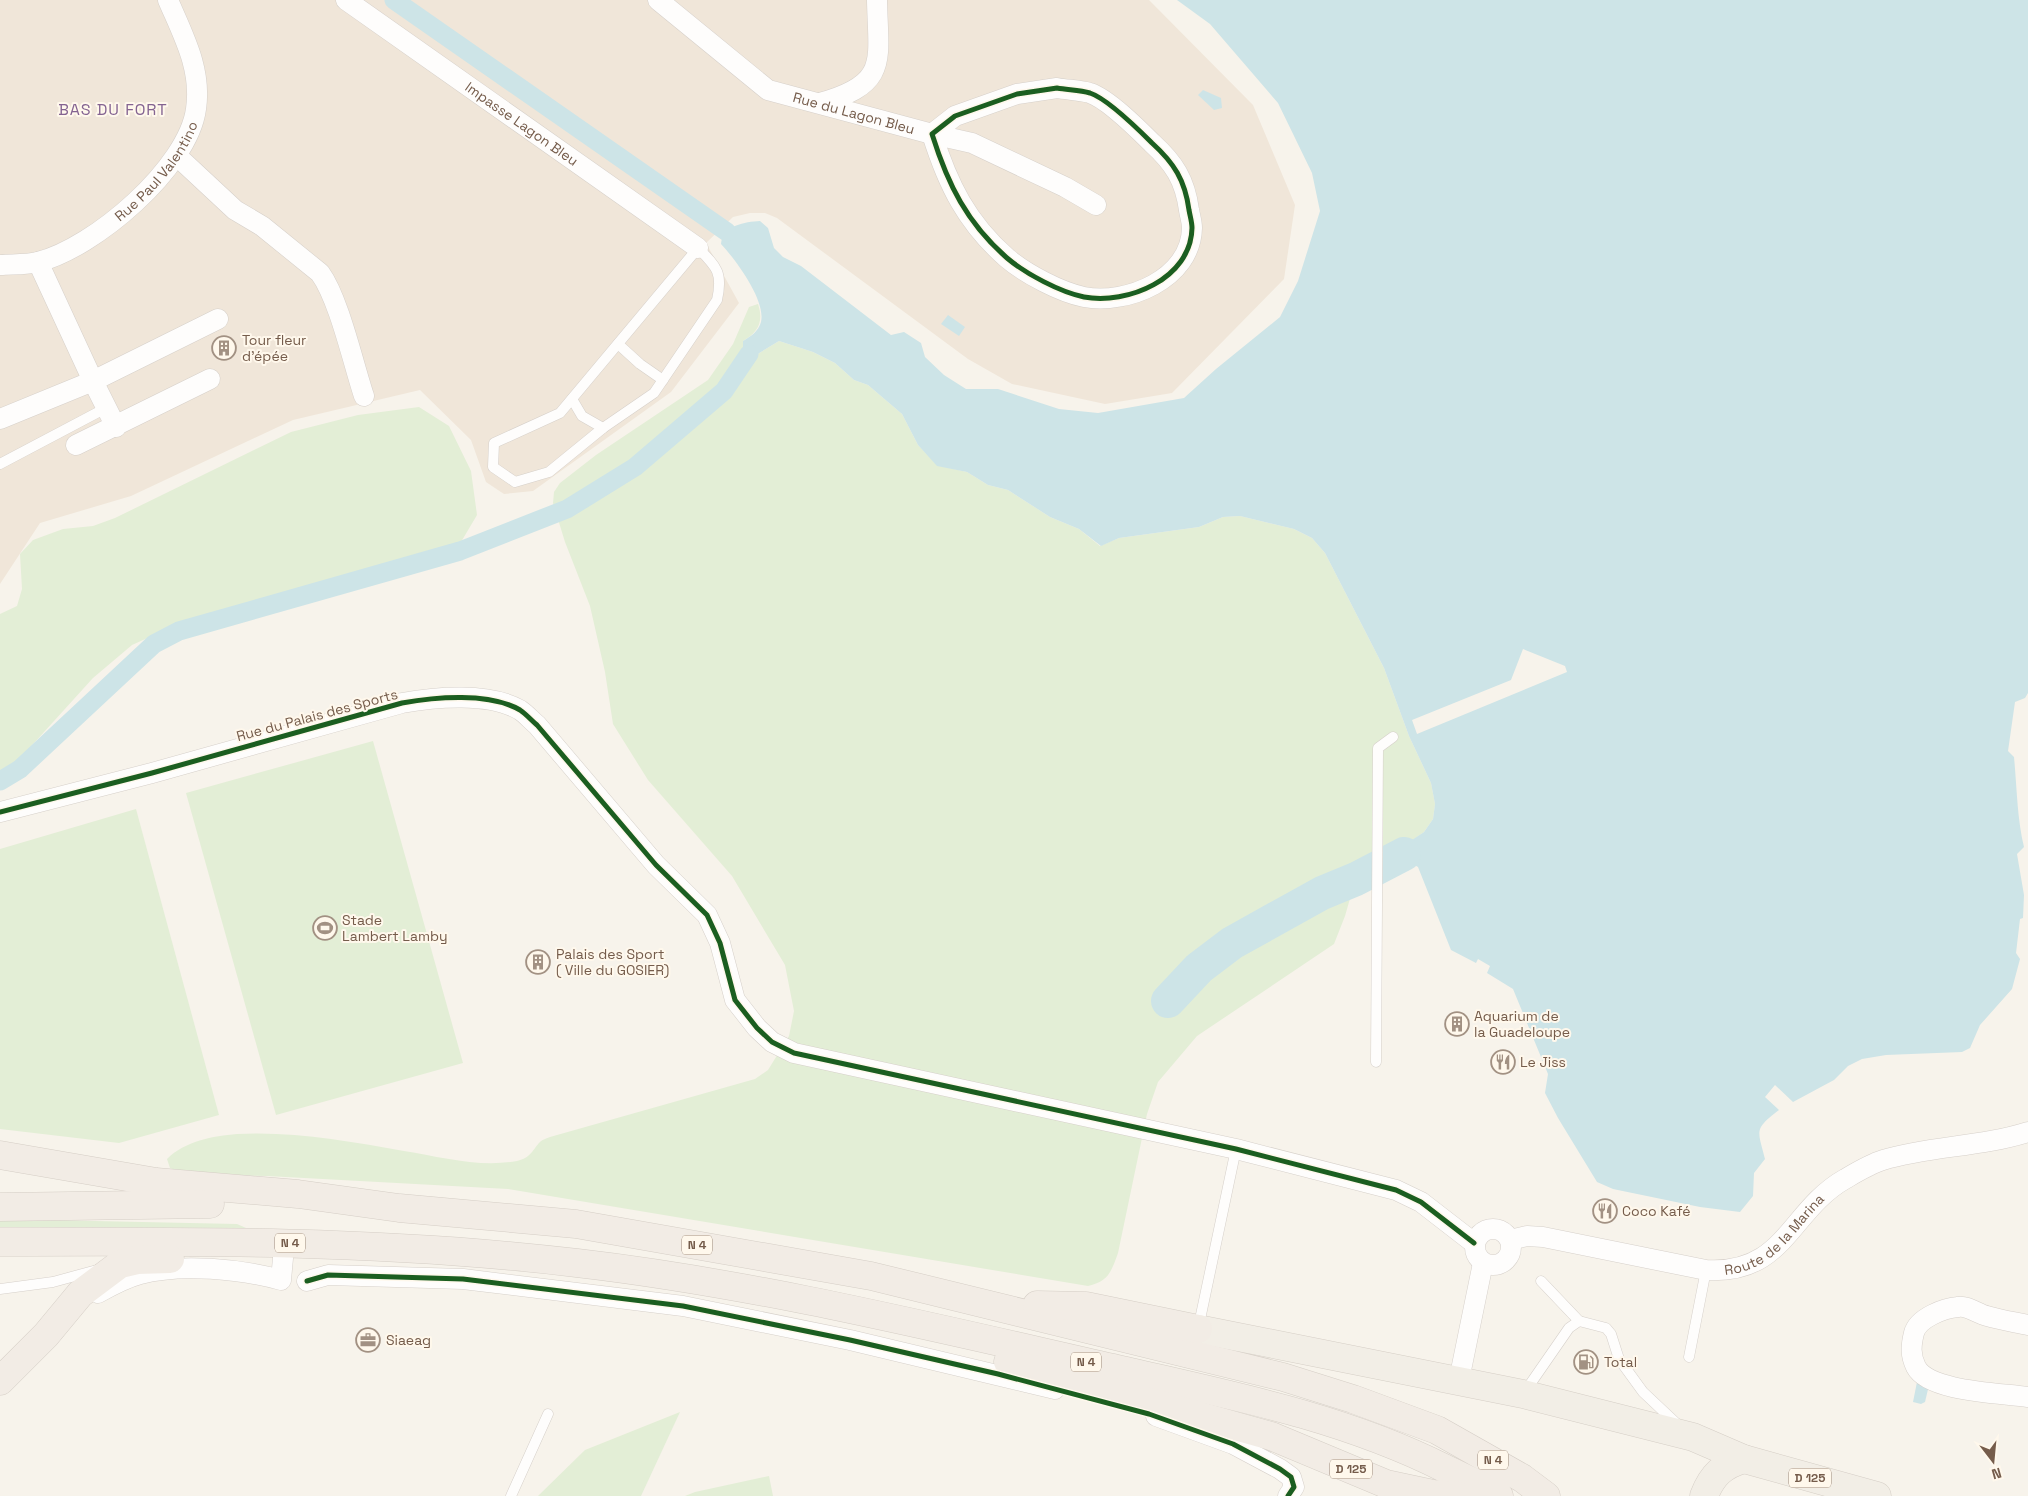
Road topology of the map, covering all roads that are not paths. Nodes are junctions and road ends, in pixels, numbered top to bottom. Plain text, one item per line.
1 (168, 0) edge
2 (346, 0) edge
3 (658, 0) edge
4 (877, 0) edge
5 (818, 103) junction
6 (932, 134) junction
7 (177, 156) junction
8 (1096, 205) dead end
9 (698, 248) junction
10 (38, 262) junction
11 (0, 265) edge
12 (218, 319) dead end
13 (618, 344) junction
14 (210, 379) dead end
15 (663, 380) junction
16 (93, 381) junction
17 (364, 396) dead end
18 (572, 399) junction
19 (106, 408) junction
20 (0, 419) edge
21 (116, 427) junction
22 (603, 428) junction
23 (76, 445) dead end
24 (0, 464) edge
25 (1392, 737) dead end
26 (0, 812) edge
27 (1376, 1062) dead end
28 (2028, 1132) edge
29 (1236, 1149) junction
30 (0, 1155) edge
31 (0, 1207) edge
32 (399, 1208) junction
33 (1510, 1240) junction
34 (0, 1242) edge
35 (1474, 1243) junction
36 (283, 1258) junction
37 (579, 1263) junction
38 (1483, 1263) junction
39 (120, 1264) junction
40 (1706, 1270) junction
41 (307, 1281) dead end
42 (1541, 1281) dead end
43 (0, 1288) edge
44 (756, 1291) junction
45 (991, 1304) junction
46 (1579, 1321) junction
47 (2028, 1325) edge
48 (1198, 1329) junction
49 (46, 1335) junction
50 (1688, 1357) dead end
51 (1459, 1380) junction
52 (0, 1381) edge
53 (1523, 1394) junction
54 (2028, 1397) edge
55 (548, 1414) dead end
56 (1693, 1437) junction
57 (1744, 1459) junction
58 (1290, 1495) edge
59 (1446, 1495) edge
60 (511, 1496) edge
61 (1499, 1496) edge
62 (1546, 1496) edge
63 (1704, 1496) edge
64 (1876, 1496) edge

1 - 7 street, Rue Paul Valentino
2 - 9 street, Impasse Lagon Bleu
3 - 5 street, Rue du Lagon Bleu
4 - 5 street
5 - 6 street, Rue du Lagon Bleu
6 - 6 street
6 - 8 street, Rue du Lagon Bleu
7 - 10 street, Rue Paul Valentino
7 - 17 street
9 - 13 lane
9 - 15 lane
10 - 11 street, Rue Paul Valentino
10 - 16 street
12 - 16 street
13 - 15 lane
13 - 18 lane
14 - 21 street
15 - 22 lane
16 - 19 street
16 - 20 street
18 - 22 lane
18 - 22 lane
19 - 21 street
19 - 24 lane
21 - 23 street
25 - 27 lane
26 - 29 street, Rue du Palais des Sports
28 - 40 street, Route de la Marina
29 - 35 street, Rue du Palais des Sports
29 - 48 lane
30 - 32 highway
31 - 32 highway, N 4
32 - 45 highway, N 4
33 - 35 street
33 - 38 street
33 - 40 street, Route de la Marina
34 - 37 highway, N 4
35 - 38 street
36 - 37 highway
36 - 39 highway
36 - 49 street
37 - 44 highway, N 4
38 - 51 street
39 - 43 lane
39 - 49 highway
40 - 50 lane
41 - 58 street
42 - 46 lane
44 - 59 highway, D 125
44 - 61 highway, N 4
45 - 48 highway
45 - 62 highway, N 4
46 - 53 lane
46 - 56 lane
47 - 54 street
48 - 51 main road
49 - 52 highway
51 - 53 main road
53 - 56 main road
55 - 60 lane
56 - 57 main road
57 - 63 main road
57 - 64 main road, D 125

